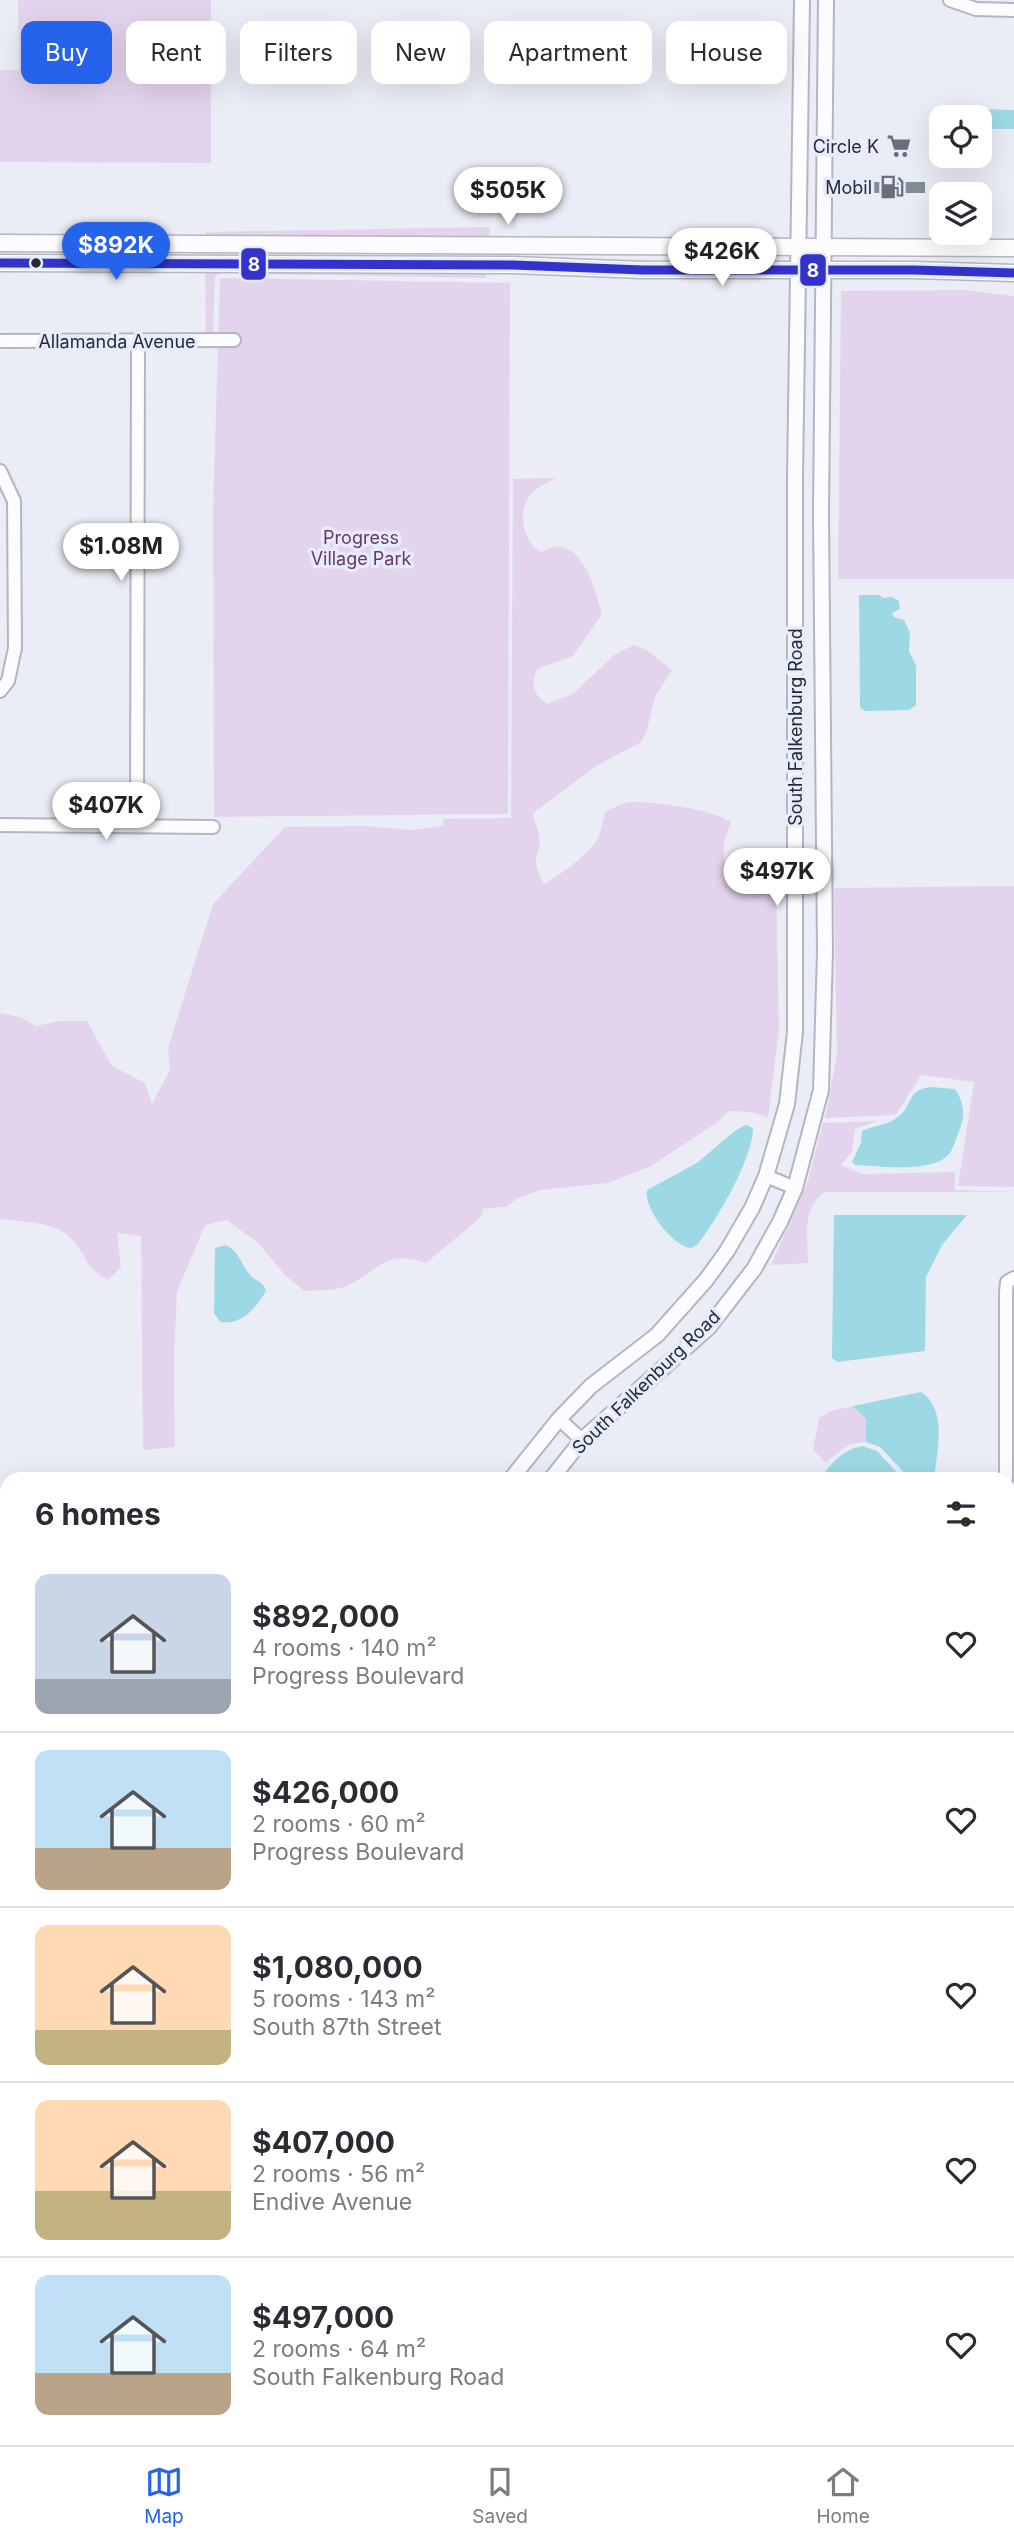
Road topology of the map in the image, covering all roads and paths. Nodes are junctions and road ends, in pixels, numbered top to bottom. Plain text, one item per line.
1 (802, 0) edge
2 (826, 0) edge
3 (950, 0) edge
4 (1014, 10) edge
5 (0, 243) edge
6 (95, 243) junction
7 (198, 244) junction
8 (389, 245) junction
9 (798, 246) junction
10 (823, 246) junction
11 (1014, 248) edge
12 (0, 263) edge
13 (95, 264) junction
14 (233, 264) junction
15 (797, 270) junction
16 (822, 270) junction
17 (1014, 273) edge
18 (234, 340) dead end
19 (0, 341) edge
20 (138, 341) junction
21 (0, 471) edge
22 (0, 583) edge
23 (14, 583) junction
24 (0, 691) edge
25 (0, 825) edge
26 (137, 825) junction
27 (213, 827) dead end
28 (766, 1176) junction
29 (795, 1188) junction
30 (1014, 1278) edge
31 (1010, 1402) edge
32 (559, 1419) junction
33 (582, 1440) junction
34 (517, 1472) edge
35 (557, 1472) edge
36 (1006, 1472) edge

1 - 9 street, South Falkenburg Road
2 - 10 street, South Falkenburg Road
3 - 4 street
5 - 6 main road
6 - 7 main road
6 - 13 main road
7 - 8 main road
7 - 14 main road
8 - 9 main road
8 - 14 main road
9 - 10 main road
9 - 15 street, South Falkenburg Road
10 - 11 main road
10 - 16 street, South Falkenburg Road
12 - 13 main road
13 - 14 main road
14 - 15 main road
15 - 16 main road
15 - 28 street, South Falkenburg Road
16 - 17 main road
16 - 29 street, South Falkenburg Road
18 - 20 street, Allamanda Avenue
19 - 20 street, Allamanda Avenue
20 - 26 street
21 - 23 street
22 - 23 street
23 - 24 street
25 - 26 street
26 - 27 street
28 - 29 street
28 - 32 street, South Falkenburg Road
29 - 33 street, South Falkenburg Road
30 - 31 street
31 - 36 street
32 - 33 street
32 - 34 street, South Falkenburg Road
33 - 35 street, South Falkenburg Road

